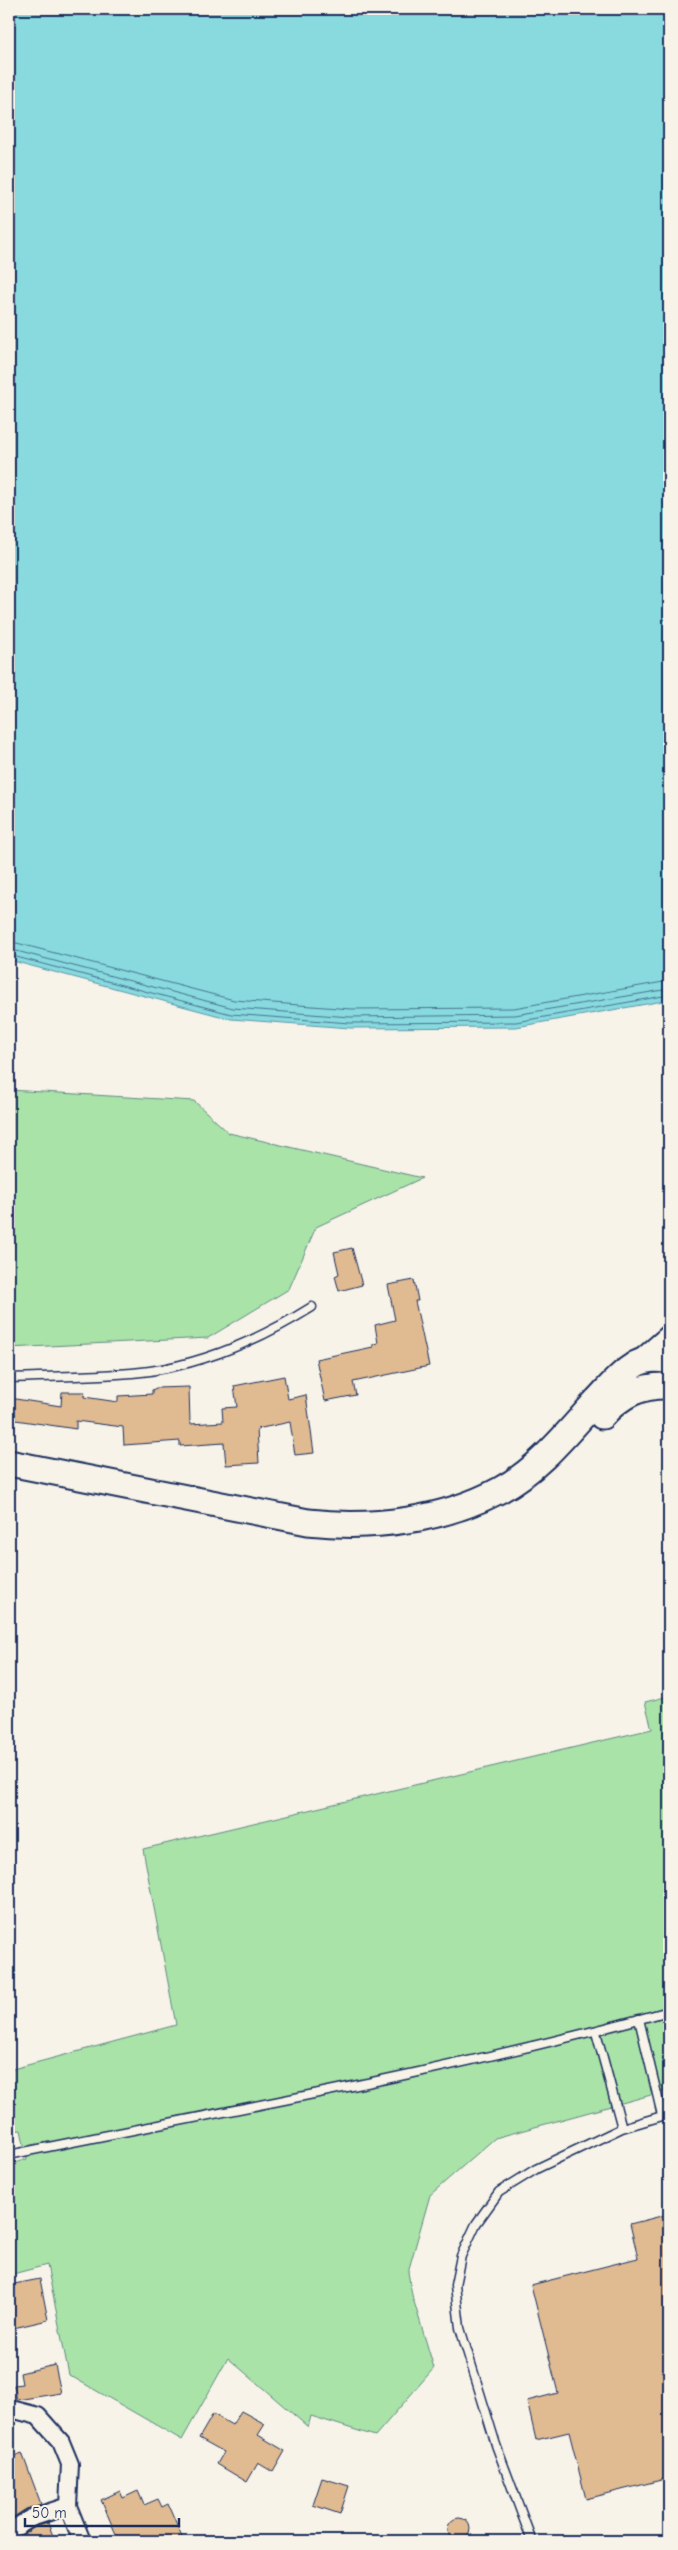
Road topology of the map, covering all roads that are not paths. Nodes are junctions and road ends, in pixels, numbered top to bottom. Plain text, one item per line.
1 (312, 1307) dead end
2 (669, 1333) edge
3 (669, 1362) edge
4 (9, 1378) edge
5 (626, 1379) junction
6 (669, 1386) edge
7 (9, 1463) edge
8 (9, 1479) edge
9 (669, 2011) edge
10 (639, 2019) junction
11 (596, 2032) junction
12 (666, 2115) edge
13 (622, 2128) junction
14 (9, 2155) edge
15 (9, 2412) edge
16 (68, 2506) junction
17 (9, 2532) edge
18 (82, 2541) edge
19 (532, 2541) edge

1 - 4 lane
2 - 5 street
3 - 5 main road
5 - 6 main road
5 - 7 main road
5 - 8 main road
9 - 10 lane
10 - 11 lane
10 - 12 lane
11 - 13 lane
11 - 14 lane
12 - 13 lane
13 - 19 lane
15 - 16 street
16 - 17 street
16 - 18 street

